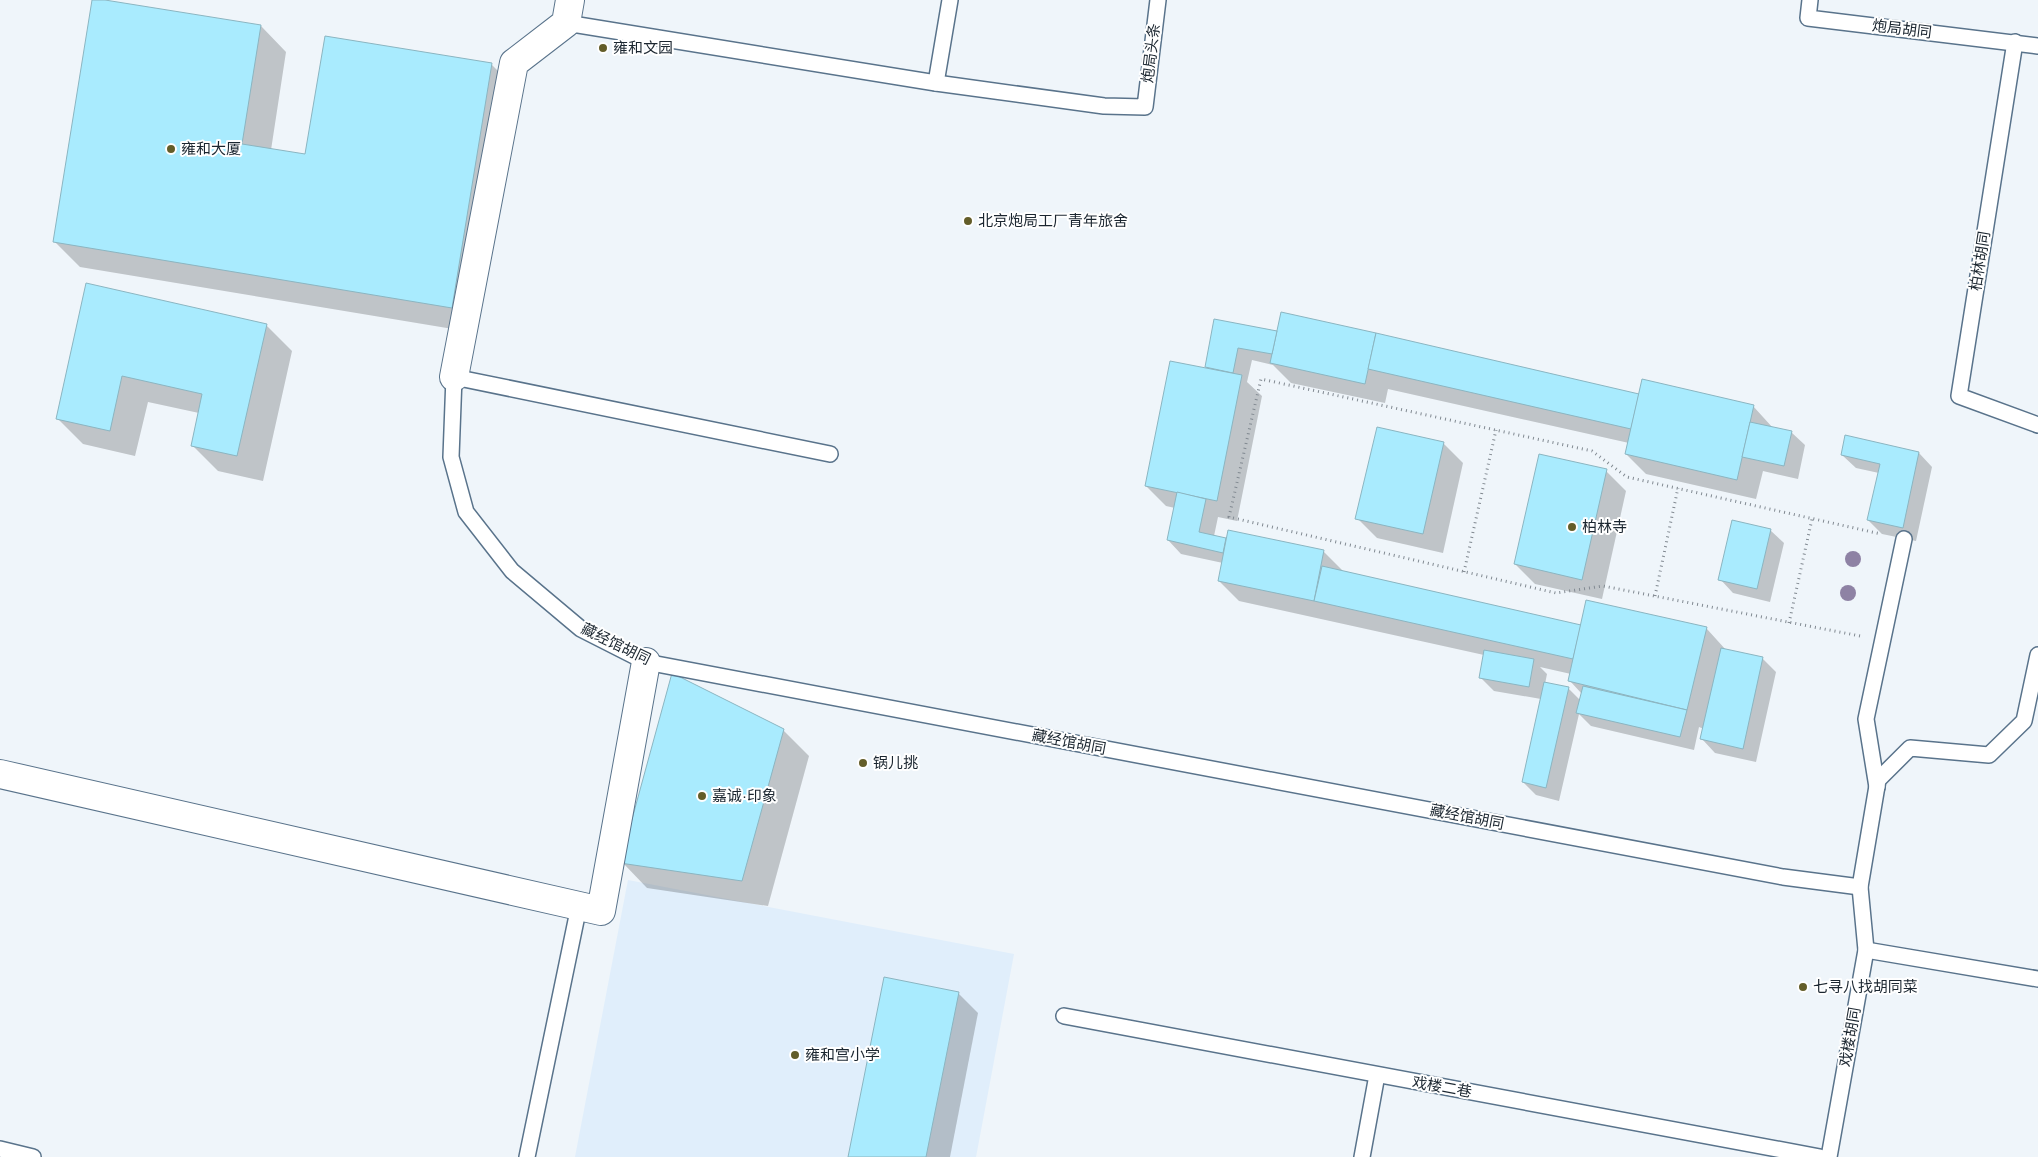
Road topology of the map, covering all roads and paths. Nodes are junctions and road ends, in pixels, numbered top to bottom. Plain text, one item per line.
1 (950, 0) edge
2 (1158, 0) edge
3 (1810, 0) edge
4 (568, 12) edge
5 (2015, 42) junction
6 (2038, 46) edge
7 (936, 83) junction
8 (454, 377) junction
9 (2038, 425) edge
10 (1496, 430) junction
11 (830, 454) dead end
12 (1678, 488) junction
13 (1812, 518) junction
14 (1904, 539) joint
15 (1464, 572) junction
16 (1655, 596) junction
17 (1790, 622) junction
18 (1882, 640) junction
19 (2038, 655) edge
20 (646, 662) junction
21 (0, 774) edge
22 (1877, 787) junction
23 (1860, 887) junction
24 (579, 906) junction
25 (1866, 950) junction
26 (2038, 979) edge
27 (1064, 1016) dead end
28 (1377, 1075) junction
29 (0, 1149) edge
30 (33, 1157) edge
31 (527, 1157) edge
32 (1362, 1157) edge
33 (1820, 1157) edge
34 (1829, 1157) edge

1 - 7 lane
2 - 7 lane, 炮局头条
3 - 5 lane, 炮局胡同
4 - 7 lane
4 - 8 street
5 - 6 lane
5 - 9 lane, 柏林胡同
8 - 11 lane
8 - 20 lane, 藏经馆胡同
10 - 12 path
10 - 15 path
10 - 15 path
12 - 13 path
12 - 16 path
13 - 14 path
13 - 17 path
14 - 18 lane
15 - 16 path
16 - 17 path
17 - 18 path
18 - 22 lane
19 - 22 lane
20 - 23 lane, 藏经馆胡同
20 - 24 street
21 - 24 street
22 - 23 lane, 戏楼胡同
23 - 25 lane, 戏楼胡同
24 - 31 lane
25 - 26 lane
25 - 34 lane, 戏楼胡同
27 - 28 lane, 戏楼二巷
28 - 32 lane
28 - 33 lane, 戏楼二巷
29 - 30 lane

